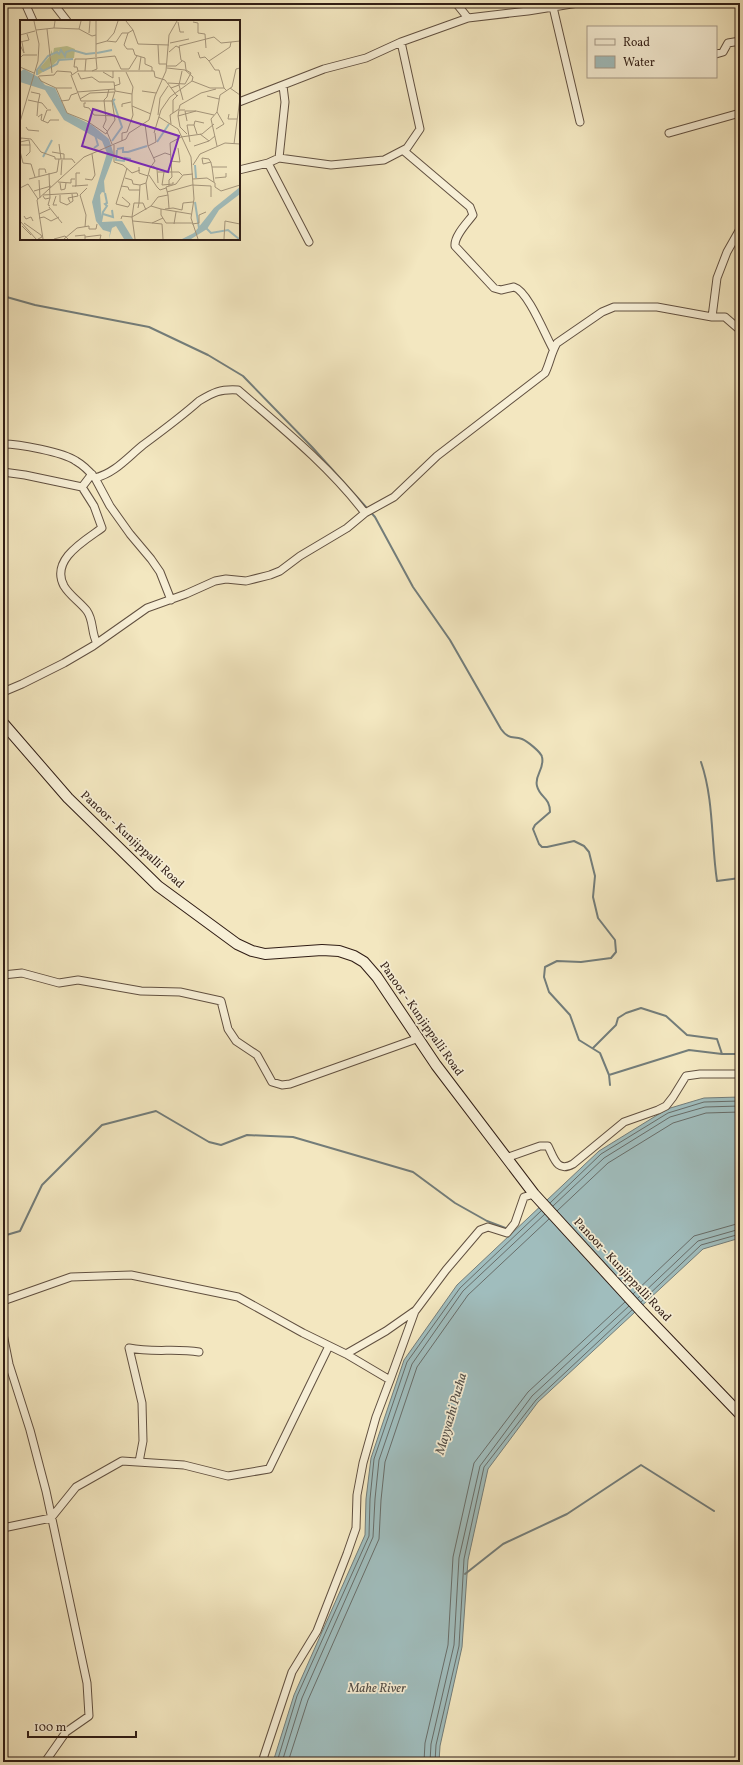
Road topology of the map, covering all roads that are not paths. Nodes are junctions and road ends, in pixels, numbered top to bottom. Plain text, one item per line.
1 (25, 3) edge
2 (53, 3) edge
3 (248, 3) edge
4 (258, 3) edge
5 (456, 3) edge
6 (526, 3) edge
7 (578, 3) edge
8 (553, 7) junction
9 (528, 11) junction
10 (468, 18) junction
11 (33, 20) edge
12 (66, 20) edge
13 (740, 41) edge
14 (401, 42) junction
15 (717, 54) edge
16 (283, 86) junction
17 (240, 102) edge
18 (740, 113) edge
19 (580, 122) dead end
20 (669, 133) dead end
21 (404, 151) junction
22 (279, 158) junction
23 (268, 163) junction
24 (240, 170) edge
25 (740, 229) edge
26 (309, 242) dead end
27 (712, 317) junction
28 (740, 330) edge
29 (553, 349) junction
30 (3, 444) edge
31 (3, 472) edge
32 (93, 476) junction
33 (82, 487) junction
34 (366, 513) junction
35 (171, 600) junction
36 (97, 643) junction
37 (3, 692) edge
38 (3, 723) edge
39 (3, 976) edge
40 (419, 1038) junction
41 (740, 1074) edge
42 (506, 1158) junction
43 (534, 1194) junction
44 (3, 1301) edge
45 (416, 1310) junction
46 (3, 1334) edge
47 (329, 1346) junction
48 (199, 1352) dead end
49 (346, 1354) junction
50 (390, 1380) junction
51 (740, 1414) edge
52 (139, 1462) junction
53 (51, 1518) junction
54 (3, 1528) edge
55 (45, 1762) edge
56 (262, 1762) edge

1 - 11 street
2 - 12 street
3 - 4 street
5 - 10 street
6 - 9 street
7 - 8 street
8 - 9 street
8 - 19 street
9 - 10 street
10 - 14 street
13 - 15 street
14 - 16 street
14 - 21 street
16 - 17 street
16 - 22 street
18 - 20 street
21 - 22 street
21 - 29 street
22 - 23 street
23 - 24 street
23 - 26 street
25 - 27 street
27 - 28 street
27 - 29 street
29 - 34 street
30 - 32 street
31 - 33 street
32 - 33 street
32 - 34 street
32 - 35 street
33 - 36 street
34 - 35 street
35 - 36 street
36 - 37 street
38 - 40 main road, Panoor - Kunjippalli Road
39 - 40 street
40 - 42 main road, Panoor - Kunjippalli Road
41 - 42 street
42 - 43 main road, Panoor - Kunjippalli Road
43 - 45 street
43 - 51 main road, Panoor - Kunjippalli Road
44 - 47 street
45 - 49 street
45 - 50 street
46 - 53 street
47 - 49 street
47 - 52 street
48 - 52 street
49 - 50 street
50 - 56 street
52 - 53 street
53 - 54 street
53 - 55 street

